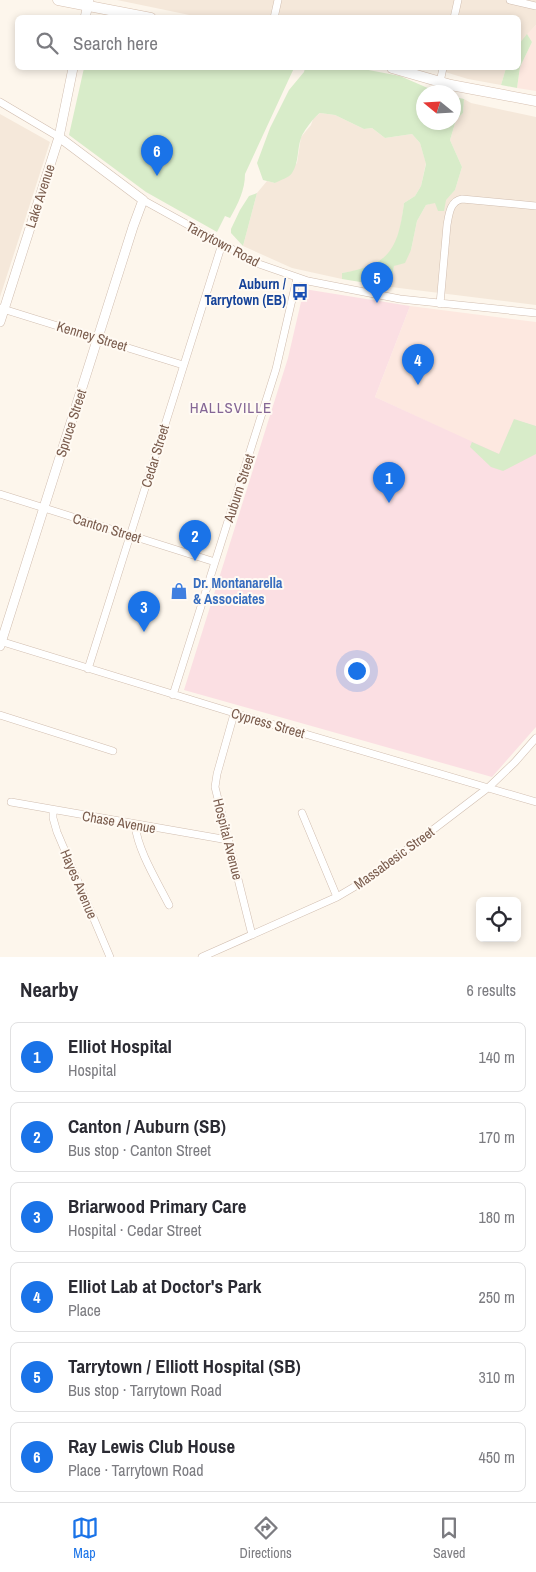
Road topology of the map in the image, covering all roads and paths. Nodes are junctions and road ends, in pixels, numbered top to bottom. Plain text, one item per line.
1 (58, 0) edge
2 (278, 0) edge
3 (458, 0) edge
4 (510, 0) edge
5 (88, 3) edge
6 (536, 6) edge
7 (138, 15) edge
8 (275, 15) edge
9 (455, 15) edge
10 (73, 70) edge
11 (399, 70) edge
12 (443, 70) edge
13 (440, 82) junction
14 (536, 101) edge
15 (0, 102) edge
16 (59, 138) junction
17 (143, 200) junction
18 (536, 206) edge
19 (222, 244) junction
20 (298, 278) junction
21 (440, 304) junction
22 (2, 308) edge
23 (536, 313) edge
24 (0, 322) edge
25 (98, 338) junction
26 (184, 365) junction
27 (0, 494) edge
28 (44, 508) junction
29 (130, 535) junction
30 (215, 562) junction
31 (0, 643) edge
32 (88, 669) junction
33 (173, 695) junction
34 (234, 714) junction
35 (0, 715) edge
36 (536, 738) edge
37 (113, 751) dead end
38 (489, 787) junction
39 (11, 802) dead end
40 (536, 802) edge
41 (53, 810) junction
42 (302, 813) dead end
43 (135, 825) junction
44 (228, 840) junction
45 (337, 897) junction
46 (169, 905) dead end
47 (252, 935) junction
48 (110, 957) edge
49 (202, 957) edge

1 - 5 main road
2 - 8 street
3 - 9 street
4 - 6 street
5 - 7 main road
10 - 16 street, Lake Avenue
11 - 13 main road
12 - 13 street
13 - 14 main road
15 - 16 street, Tarrytown Road
16 - 17 street, Tarrytown Road
16 - 22 street, Lake Avenue
17 - 19 street, Tarrytown Road
17 - 25 street, Spruce Street
18 - 21 street
19 - 20 street, Tarrytown Road
19 - 26 street, Cedar Street
20 - 21 street, Tarrytown Road
20 - 30 street, Auburn Street
21 - 23 street, Tarrytown Road
22 - 24 street, Lake Avenue
22 - 25 street, Kenney Street
25 - 26 street, Kenney Street
25 - 28 street, Spruce Street
26 - 29 street, Cedar Street
27 - 28 street, Canton Street
28 - 29 street, Canton Street
28 - 31 street, Spruce Street
29 - 30 street, Canton Street
29 - 32 street, Cedar Street
30 - 33 street, Auburn Street
31 - 32 street, Cypress Street
32 - 33 street, Cypress Street
33 - 34 street, Cypress Street
34 - 38 street, Cypress Street
34 - 44 street, Hospital Avenue
35 - 37 street
36 - 38 street, Massabesic Street
38 - 40 street, Cypress Street
38 - 45 street, Massabesic Street
39 - 41 street, Chase Avenue
41 - 43 street, Chase Avenue
41 - 48 street, Hayes Avenue
42 - 45 street
43 - 44 street, Chase Avenue
43 - 46 street
44 - 47 street, Hospital Avenue
45 - 47 street, Massabesic Street
47 - 49 street, Massabesic Street

